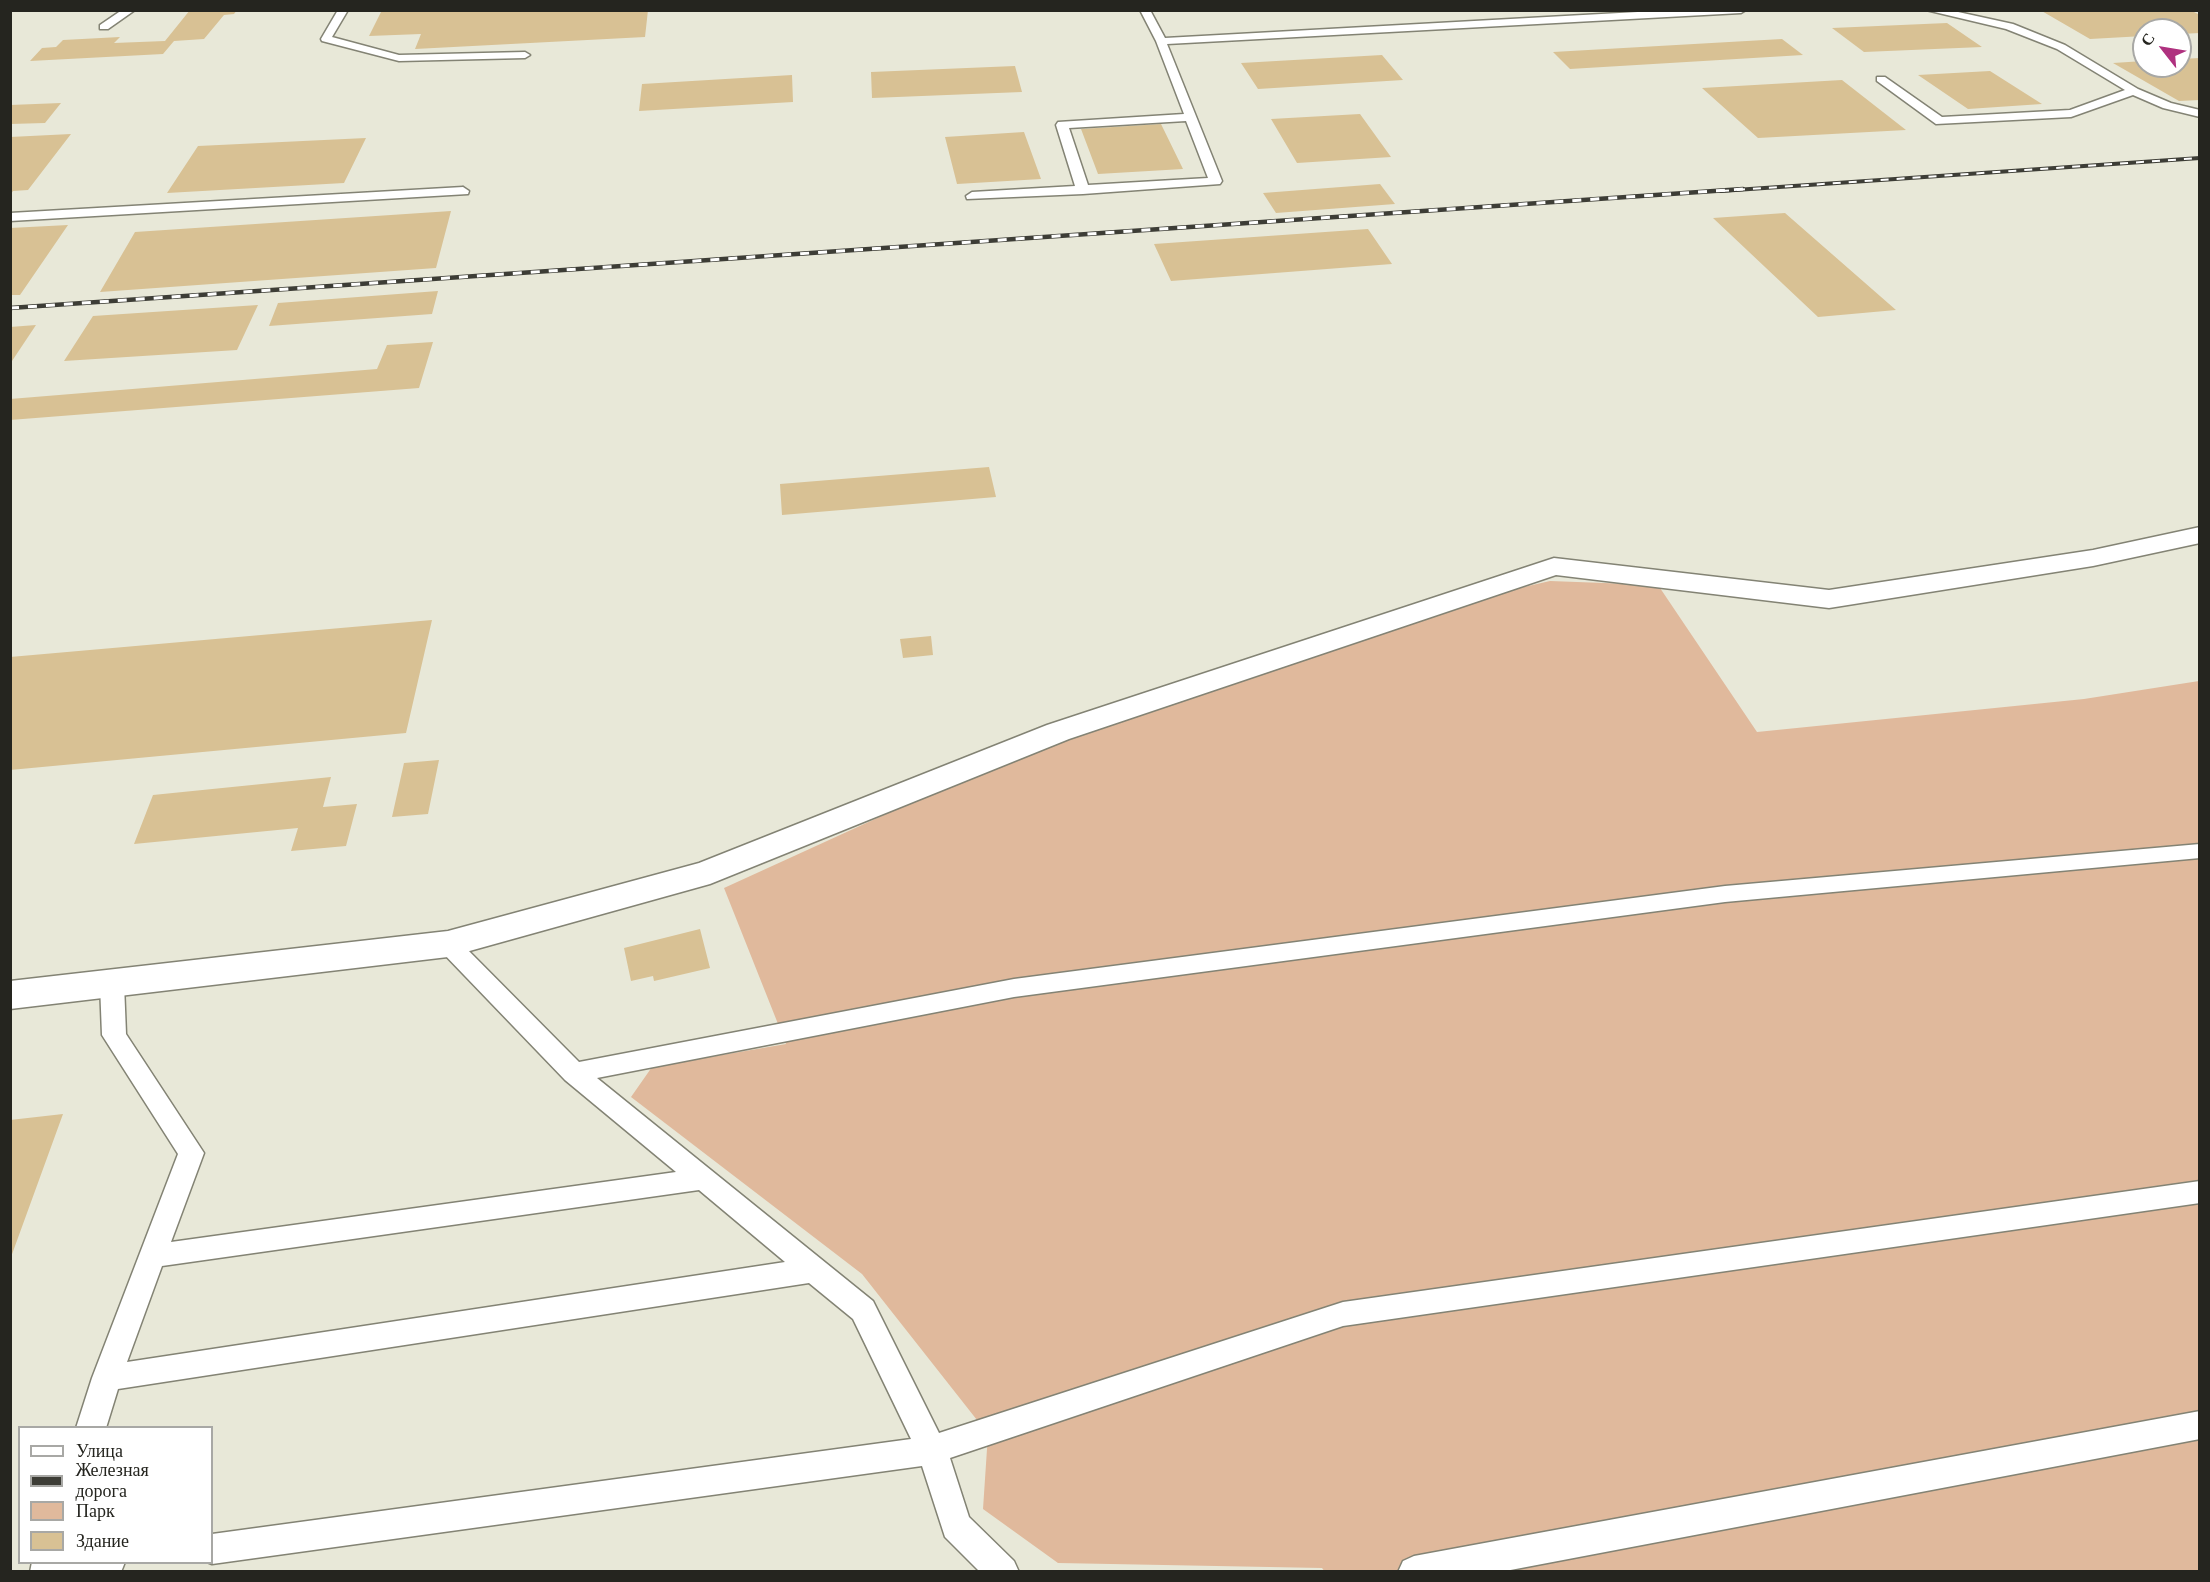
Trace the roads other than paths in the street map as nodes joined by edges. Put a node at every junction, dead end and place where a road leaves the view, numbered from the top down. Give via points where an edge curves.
1 (130, 10) edge
2 (343, 10) edge
3 (1145, 10) edge
4 (1741, 10) edge
5 (1931, 10) edge
6 (104, 27) dead end
7 (1161, 41) junction
8 (525, 55) dead end
9 (1881, 79) dead end
10 (2134, 91) junction
11 (2199, 114) edge
12 (1191, 117) junction
13 (1083, 190) junction
14 (464, 191) dead end
15 (972, 196) dead end
16 (10, 218) edge
17 (2199, 535) edge
18 (2199, 851) edge
19 (448, 944) junction
20 (112, 984) junction
21 (10, 995) edge
22 (574, 1073) junction
23 (703, 1179) junction
24 (2199, 1192) edge
25 (153, 1256) junction
26 (814, 1270) junction
27 (107, 1378) junction
28 (2199, 1425) edge
29 (92, 1426) edge
30 (932, 1450) junction
31 (213, 1549) edge
32 (48, 1564) edge
33 (101, 1564) edge
34 (1003, 1572) edge
35 (1414, 1572) edge

1 - 6 lane
2 - 8 lane via 326,39 399,58
3 - 7 lane
4 - 7 lane
5 - 10 lane via 2009,26 2061,47
7 - 12 lane
9 - 10 lane via 1940,121 2071,113
10 - 11 lane via 2167,106
12 - 13 lane via 1062,125
12 - 13 lane via 1216,181
13 - 15 lane
14 - 16 lane
17 - 19 street via 2093,558 1829,599 1554,566 1058,732 710,872
18 - 22 lane via 1725,894 1026,986
19 - 20 street
19 - 22 lane
20 - 21 street
20 - 25 lane via 114,1035 192,1153
22 - 23 lane
23 - 25 lane
23 - 26 lane
24 - 30 lane via 1343,1314
25 - 27 lane
26 - 27 lane
26 - 30 lane via 863,1310
27 - 29 lane
28 - 35 lane
30 - 31 lane
30 - 34 lane via 956,1526
32 - 33 lane via 46,1571

